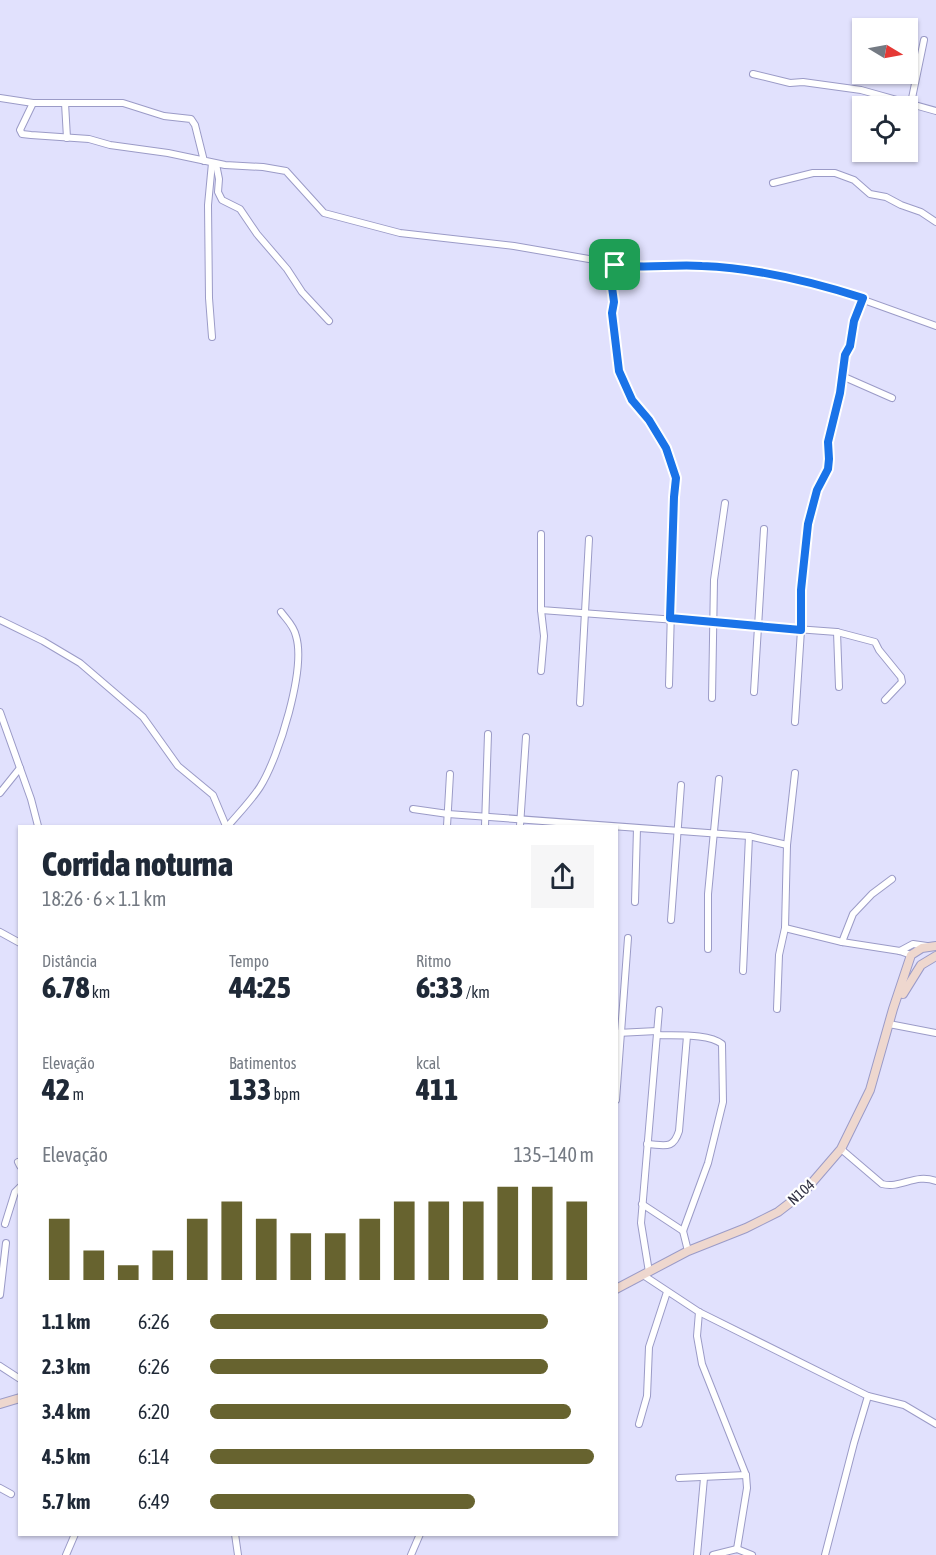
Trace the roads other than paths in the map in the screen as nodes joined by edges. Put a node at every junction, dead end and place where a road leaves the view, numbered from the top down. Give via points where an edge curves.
1 (924, 40) dead end
2 (753, 74) dead end
3 (884, 96) edge
4 (912, 96) edge
5 (0, 98) edge
6 (33, 103) junction
7 (65, 103) junction
8 (918, 105) edge
9 (936, 111) edge
10 (67, 138) junction
11 (204, 161) junction
12 (214, 163) junction
13 (772, 183) dead end
14 (936, 222) edge
15 (615, 265) junction
16 (863, 298) junction
17 (329, 321) dead end
18 (936, 326) edge
19 (212, 337) dead end
20 (842, 376) junction
21 (891, 398) dead end
22 (725, 503) dead end
23 (764, 529) dead end
24 (541, 534) dead end
25 (589, 539) dead end
26 (541, 610) junction
27 (281, 612) dead end
28 (586, 613) junction
29 (670, 618) junction
30 (0, 620) edge
31 (712, 623) junction
32 (758, 627) junction
33 (801, 630) junction
34 (837, 632) junction
35 (541, 671) dead end
36 (669, 685) dead end
37 (839, 687) dead end
38 (754, 692) dead end
39 (712, 698) dead end
40 (885, 700) dead end
41 (580, 703) dead end
42 (0, 711) edge
43 (795, 722) dead end
44 (488, 734) dead end
45 (526, 737) dead end
46 (20, 768) junction
47 (795, 773) dead end
48 (450, 774) dead end
49 (719, 779) dead end
50 (681, 785) dead end
51 (0, 793) edge
52 (413, 809) dead end
53 (448, 814) junction
54 (485, 817) junction
55 (520, 819) junction
56 (38, 825) edge
57 (227, 825) edge
58 (228, 825) edge
59 (447, 825) edge
60 (485, 825) edge
61 (520, 825) edge
62 (563, 825) edge
63 (618, 827) edge
64 (637, 828) junction
65 (678, 831) junction
66 (712, 834) junction
67 (749, 836) junction
68 (787, 845) junction
69 (892, 879) dead end
70 (635, 902) dead end
71 (671, 920) dead end
72 (785, 928) junction
73 (0, 932) edge
74 (628, 938) dead end
75 (18, 942) edge
76 (842, 942) junction
77 (933, 946) edge
78 (708, 949) dead end
79 (900, 951) junction
80 (911, 955) junction
81 (936, 957) edge
82 (743, 971) dead end
83 (777, 1009) dead end
84 (893, 1009) junction
85 (659, 1010) dead end
86 (889, 1024) junction
87 (618, 1033) edge
88 (657, 1033) junction
89 (936, 1033) edge
90 (687, 1036) junction
91 (647, 1143) junction
92 (841, 1149) junction
93 (936, 1180) edge
94 (18, 1189) edge
95 (642, 1204) junction
96 (5, 1224) dead end
97 (683, 1232) junction
98 (6, 1243) dead end
99 (688, 1251) junction
100 (646, 1273) junction
101 (618, 1288) edge
102 (667, 1292) junction
103 (0, 1295) edge
104 (699, 1312) junction
105 (0, 1366) edge
106 (18, 1378) edge
107 (868, 1396) junction
108 (18, 1399) edge
109 (0, 1404) edge
110 (639, 1424) dead end
111 (936, 1424) edge
112 (746, 1475) junction
113 (679, 1478) dead end
114 (704, 1478) junction
115 (0, 1488) edge
116 (11, 1494) dead end
117 (74, 1536) edge
118 (235, 1536) edge
119 (419, 1536) edge
120 (737, 1549) junction
121 (829, 1554) edge
122 (66, 1555) edge
123 (238, 1555) edge
124 (411, 1555) edge
125 (697, 1555) edge
126 (713, 1555) edge
127 (752, 1555) edge

1 - 4 street
2 - 3 street
5 - 6 street
6 - 7 street
6 - 10 street via 21,132
7 - 10 street
7 - 11 street via 123,103 164,116 191,119
8 - 9 street
10 - 11 street
11 - 12 street
12 - 15 street via 286,171 316,206 334,217 400,233 514,246
12 - 17 street via 222,200 240,209
12 - 19 street via 208,205
13 - 14 street via 813,173 835,173 854,180 870,194 886,196
15 - 16 street via 745,269
15 - 29 street via 611,280 612,313 619,371 632,400 661,440 676,478
16 - 18 street
16 - 20 street
20 - 21 street
20 - 33 street via 828,442 828,469 817,490 808,524
22 - 31 street
23 - 32 street
24 - 26 street
25 - 28 street
26 - 28 street
26 - 35 street
27 - 58 street via 297,636 298,655 276,758 260,788
28 - 29 street
28 - 41 street
29 - 31 street
29 - 36 street
30 - 57 street via 80,663 143,717 178,766 213,795
31 - 32 street
31 - 39 street
32 - 33 street
32 - 38 street
33 - 34 street
33 - 43 street
34 - 37 street
34 - 40 street via 875,642 901,677 902,682
42 - 46 street
44 - 54 street
45 - 55 street
46 - 51 street
46 - 56 street
47 - 68 street
48 - 53 street
49 - 66 street
50 - 65 street
52 - 53 street
53 - 54 street
53 - 59 street
54 - 55 street
54 - 60 street
55 - 61 street
55 - 62 street
63 - 64 street
64 - 65 street
64 - 70 street
65 - 66 street
65 - 71 street
66 - 67 street
66 - 78 street
67 - 68 street
67 - 82 street
68 - 72 street
69 - 76 street via 853,914
72 - 76 street
72 - 83 street via 779,955
73 - 75 street
74 - 87 street
76 - 79 street
77 - 79 street via 913,944
77 - 80 street
79 - 80 street
80 - 84 street, N104
81 - 84 street, N104 via 918,969
84 - 86 street, N104 / N104
85 - 88 street
86 - 89 street
86 - 92 street, N104 / N104 via 870,1090
87 - 88 street
88 - 90 street
88 - 91 street
90 - 91 street via 676,1141 664,1145
90 - 97 street via 722,1044 723,1102 708,1162
91 - 95 street
92 - 93 street via 882,1184 890,1186 920,1178
92 - 99 street, N104 / N104 via 804,1192 778,1212
94 - 96 street
95 - 97 street
95 - 100 street
97 - 99 street
98 - 103 street
99 - 100 street, N104 / N104
100 - 101 street, N104 / N104
100 - 102 street
102 - 104 street
102 - 110 street via 649,1347 647,1396
104 - 107 street
104 - 112 street via 697,1336 702,1364
105 - 106 street
107 - 111 street via 904,1405
107 - 121 street
108 - 109 street
112 - 114 street
112 - 120 street
113 - 114 street
114 - 125 street
115 - 116 street
117 - 122 street
118 - 123 street
119 - 124 street
120 - 126 street
120 - 127 street

